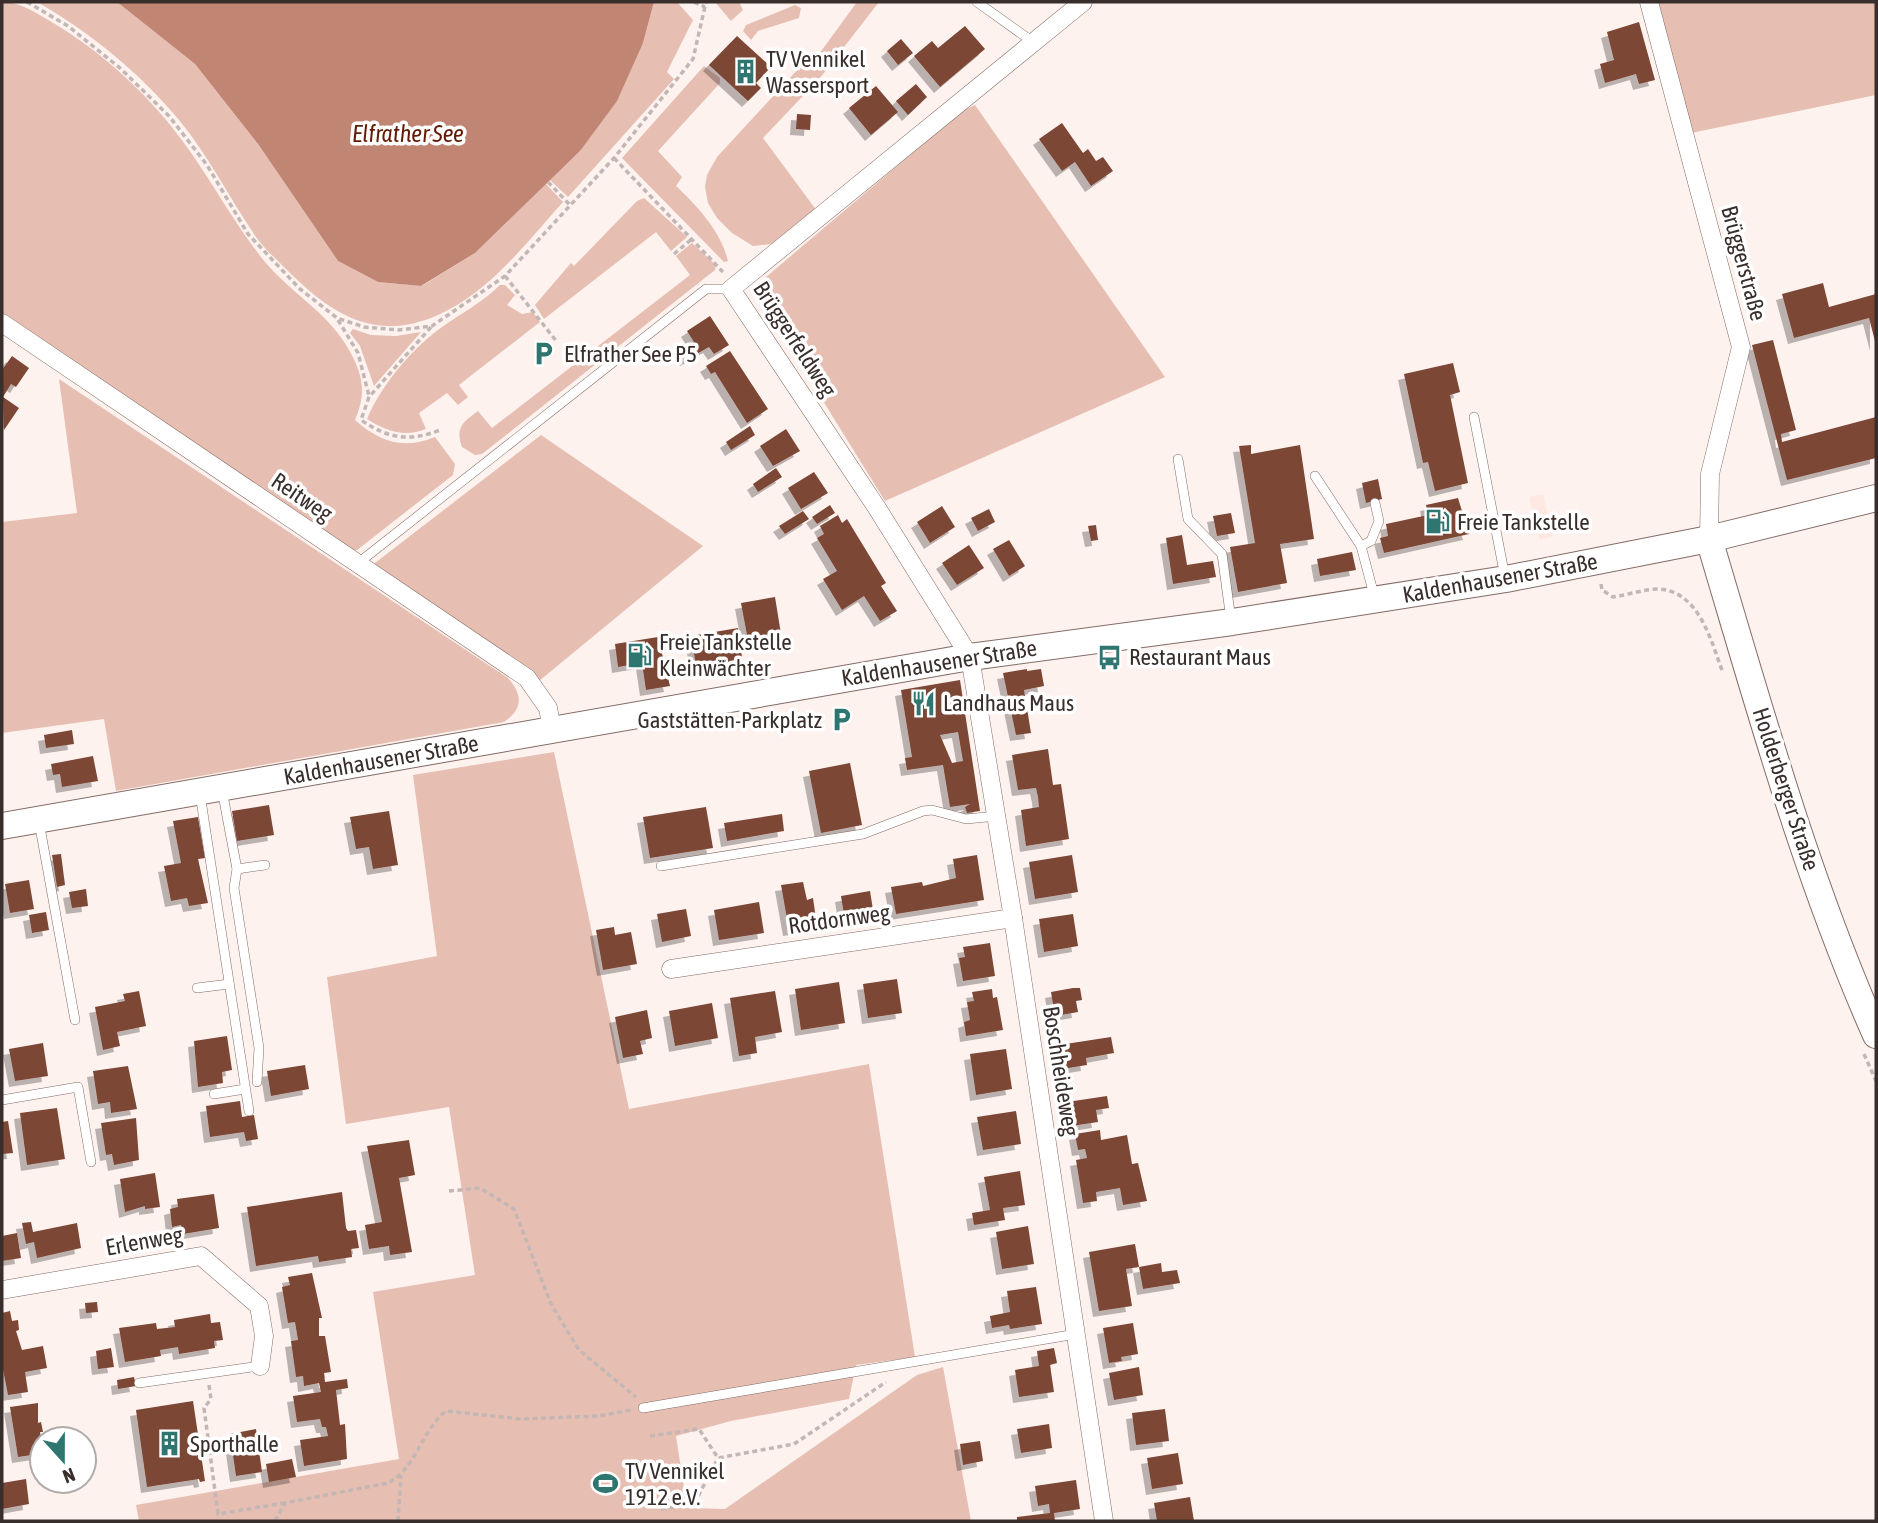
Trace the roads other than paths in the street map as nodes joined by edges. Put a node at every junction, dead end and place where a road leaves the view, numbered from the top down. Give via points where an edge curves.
1 (977, 2) edge
2 (1083, 2) edge
3 (1649, 2) edge
4 (1033, 42) junction
5 (731, 289) junction
6 (2, 323) edge
7 (1475, 417) dead end
8 (1178, 459) dead end
9 (1315, 477) dead end
10 (1876, 498) edge
11 (1375, 503) dead end
12 (1709, 539) junction
13 (1361, 546) junction
14 (357, 564) junction
15 (1506, 579) junction
16 (1375, 600) junction
17 (1231, 622) junction
18 (970, 657) junction
19 (552, 729) junction
20 (210, 790) junction
21 (997, 816) junction
22 (38, 820) junction
23 (2, 827) edge
24 (265, 865) dead end
25 (661, 866) dead end
26 (237, 869) junction
27 (1013, 918) junction
28 (671, 969) dead end
29 (229, 984) junction
30 (197, 988) dead end
31 (75, 1020) dead end
32 (1868, 1040) edge
33 (257, 1082) dead end
34 (245, 1089) junction
35 (214, 1094) dead end
36 (2, 1100) edge
37 (249, 1111) dead end
38 (91, 1162) dead end
39 (2, 1290) edge
40 (1076, 1334) junction
41 (260, 1366) joint
42 (139, 1383) dead end
43 (643, 1408) road end
44 (1104, 1521) edge

1 - 4 lane
2 - 4 street, Brüggerfeldweg
3 - 12 street, Brüggerstraße via 1741,347 1710,474
4 - 5 street, Brüggerfeldweg
5 - 14 lane via 706,289
5 - 18 street, Brüggerfeldweg
6 - 14 street, Reitweg
7 - 15 lane
8 - 17 lane via 1188,519 1222,554
9 - 13 lane
10 - 12 main road, Kaldenhausener Straße
11 - 13 lane via 1380,521 1371,541
12 - 15 main road, Kaldenhausener Straße
12 - 32 main road, Holderberger Straße
13 - 16 lane
14 - 19 street, Reitweg via 527,678 548,708
15 - 16 main road, Kaldenhausener Straße
16 - 17 main road, Kaldenhausener Straße
17 - 18 main road, Kaldenhausener Straße
18 - 19 main road, Kaldenhausener Straße
18 - 21 street, Boschheideweg
19 - 20 main road, Kaldenhausener Straße
20 - 22 main road, Kaldenhausener Straße
20 - 26 lane
20 - 29 lane
21 - 25 lane via 966,819 923,811 863,834
21 - 27 street, Boschheideweg
22 - 23 main road, Kaldenhausener Straße
22 - 31 lane
24 - 26 lane
26 - 33 lane via 234,888 259,1048
27 - 28 street, Rotdornweg
27 - 40 street, Boschheideweg
29 - 30 lane
29 - 34 lane
34 - 35 lane
34 - 37 lane
36 - 38 lane via 78,1087
39 - 41 street, Erlenweg via 201,1256 259,1306 264,1336
40 - 43 lane
40 - 44 street, Boschheideweg
41 - 42 lane

